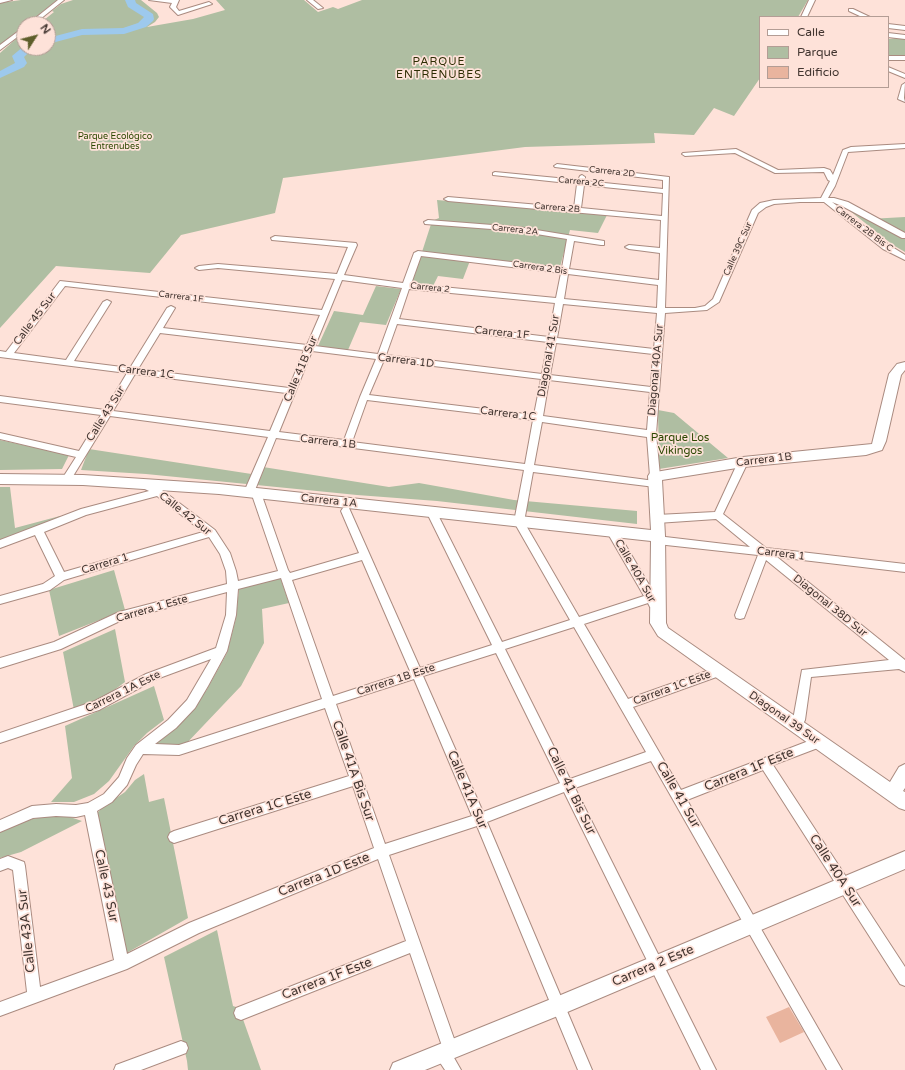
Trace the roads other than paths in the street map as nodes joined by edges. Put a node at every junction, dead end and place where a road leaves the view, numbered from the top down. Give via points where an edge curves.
1 (9, 0) edge
2 (61, 0) edge
3 (152, 0) edge
4 (310, 0) edge
5 (812, 0) edge
6 (0, 1) edge
7 (175, 1) edge
8 (210, 4) dead end
9 (320, 8) dead end
10 (851, 10) dead end
11 (41, 16) edge
12 (804, 16) edge
13 (865, 16) edge
14 (889, 28) edge
15 (905, 28) edge
16 (16, 36) edge
17 (889, 36) edge
18 (905, 37) edge
19 (0, 48) edge
20 (889, 58) edge
21 (905, 58) edge
22 (889, 69) edge
23 (905, 76) edge
24 (905, 85) edge
25 (903, 100) edge
26 (905, 146) edge
27 (685, 154) dead end
28 (557, 166) dead end
29 (583, 169) junction
30 (495, 174) dead end
31 (667, 178) joint
32 (834, 180) junction
33 (582, 182) junction
34 (666, 190) junction
35 (448, 199) dead end
36 (824, 199) junction
37 (577, 209) junction
38 (665, 218) junction
39 (428, 222) dead end
40 (905, 236) edge
41 (275, 238) dead end
42 (571, 238) junction
43 (601, 243) dead end
44 (629, 247) dead end
45 (664, 251) junction
46 (905, 258) edge
47 (199, 268) dead end
48 (565, 271) junction
49 (340, 277) junction
50 (63, 283) joint
51 (662, 283) junction
52 (406, 286) junction
53 (107, 302) dead end
54 (559, 302) junction
55 (171, 308) dead end
56 (661, 311) junction
57 (324, 313) junction
58 (393, 321) junction
59 (158, 330) junction
60 (552, 339) junction
61 (309, 349) junction
62 (658, 352) junction
63 (4, 354) edge
64 (381, 358) junction
65 (68, 362) junction
66 (903, 366) edge
67 (133, 371) junction
68 (545, 377) junction
69 (655, 390) junction
70 (292, 391) junction
71 (364, 397) junction
72 (0, 399) edge
73 (107, 413) junction
74 (538, 418) junction
75 (273, 434) junction
76 (651, 434) junction
77 (0, 436) edge
78 (347, 444) junction
79 (81, 455) junction
80 (743, 462) junction
81 (529, 467) junction
82 (0, 479) edge
83 (67, 479) junction
84 (655, 480) junction
85 (140, 484) junction
86 (159, 492) junction
87 (252, 493) junction
88 (346, 512) dead end
89 (432, 513) junction
90 (718, 514) junction
91 (657, 519) junction
92 (519, 522) junction
93 (38, 530) junction
94 (612, 532) junction
95 (211, 533) junction
96 (658, 538) junction
97 (0, 544) edge
98 (764, 552) junction
99 (366, 555) junction
100 (905, 568) edge
101 (286, 575) junction
102 (61, 577) junction
103 (233, 586) junction
104 (0, 600) edge
105 (654, 604) junction
106 (740, 615) dead end
107 (577, 622) junction
108 (664, 632) joint
109 (499, 647) junction
110 (221, 651) junction
111 (0, 663) edge
112 (903, 666) edge
113 (718, 672) junction
114 (417, 673) junction
115 (329, 701) junction
116 (626, 705) junction
117 (796, 726) junction
118 (0, 738) edge
119 (819, 742) junction
120 (140, 749) junction
121 (654, 754) junction
122 (765, 763) junction
123 (905, 772) edge
124 (355, 780) junction
125 (568, 785) junction
126 (679, 797) junction
127 (899, 798) edge
128 (90, 808) junction
129 (905, 812) edge
130 (480, 819) junction
131 (0, 826) edge
132 (174, 837) dead end
133 (382, 851) junction
134 (905, 860) edge
135 (0, 865) edge
136 (844, 885) junction
137 (752, 924) junction
138 (414, 945) junction
139 (122, 964) junction
140 (657, 964) junction
141 (905, 978) edge
142 (34, 996) junction
143 (558, 1006) junction
144 (0, 1009) edge
145 (241, 1013) dead end
146 (181, 1048) dead end
147 (446, 1052) junction
148 (121, 1070) edge
149 (400, 1070) edge
150 (454, 1070) edge
151 (585, 1070) edge
152 (709, 1070) edge
153 (835, 1070) edge

1 - 6 street
2 - 11 street
3 - 7 street
4 - 9 street
5 - 12 street
7 - 8 street via 173,7 176,12 181,13
10 - 13 street
14 - 15 street
16 - 19 street
17 - 18 street
20 - 21 street
22 - 23 street
24 - 25 street
26 - 32 street via 846,150 843,152
27 - 32 street via 736,151 777,172 824,170 828,171 830,178
28 - 29 street, Carrera 2D
29 - 31 street, Carrera 2D
29 - 33 street
30 - 33 street, Carrera 2C
31 - 34 street, Diagonal 40A Sur
32 - 36 street
33 - 34 street, Carrera 2C
33 - 37 street
34 - 38 street, Diagonal 40A Sur
35 - 37 street, Carrera 2B
36 - 40 street via 845,204
36 - 46 street, Carrera 2B Bis C via 886,247
36 - 56 street, Calle 39C Sur via 774,202 759,207 714,303 700,310
37 - 38 street, Carrera 2B
38 - 45 street, Diagonal 40A Sur
39 - 42 street, Carrera 2A via 518,230
41 - 49 street, Calle 41B Sur via 353,245
42 - 43 street, Carrera 2A
42 - 48 street, Diagonal 41 Sur
44 - 45 street
45 - 51 street, Diagonal 40A Sur
47 - 49 street, Carrera 2 via 218,266
48 - 51 street, Carrera 2 Bis
48 - 52 street, Carrera 2 Bis via 418,253
48 - 54 street, Diagonal 41 Sur
49 - 52 street, Carrera 2
49 - 57 street, Calle 41B Sur
50 - 57 street, Carrera 1F
50 - 63 street, Calle 45 Sur
51 - 56 street, Diagonal 40A Sur
52 - 54 street, Carrera 2
52 - 58 street
53 - 65 street
54 - 56 street, Carrera 2
54 - 60 street, Diagonal 41 Sur
55 - 59 street, Calle 43 Sur
56 - 62 street, Diagonal 40A Sur
57 - 61 street, Calle 41B Sur
58 - 60 street, Carrera 1F
58 - 64 street
59 - 61 street, Carrera 1D
59 - 67 street, Calle 43 Sur
60 - 62 street, Carrera 1F
60 - 68 street, Diagonal 41 Sur
61 - 64 street, Carrera 1D
61 - 70 street, Calle 41B Sur
62 - 69 street, Diagonal 40A Sur
63 - 65 street, Carrera 1C
64 - 68 street, Carrera 1D
64 - 71 street
65 - 67 street, Carrera 1C
66 - 80 main road, Carrera 1B via 895,374 877,447
67 - 70 street, Carrera 1C
67 - 73 street, Calle 43 Sur
68 - 69 street, Carrera 1D
68 - 74 street, Diagonal 41 Sur
69 - 76 street, Diagonal 40A Sur
70 - 75 street, Calle 41B Sur
71 - 74 street, Carrera 1C
71 - 78 street
72 - 73 street, Carrera 1B
73 - 75 street, Carrera 1B
73 - 79 street, Calle 43 Sur
74 - 76 street, Carrera 1C
74 - 81 street, Diagonal 41 Sur
75 - 78 street, Carrera 1B
75 - 87 street, Calle 41B Sur
76 - 84 street, Diagonal 40A Sur
77 - 79 street
78 - 81 street, Carrera 1B
79 - 83 street, Calle 43 Sur
80 - 84 main road, Carrera 1B
80 - 90 street
81 - 84 street, Carrera 1B
81 - 92 street, Diagonal 41 Sur
82 - 83 main road, Carrera 1A
83 - 85 main road, Carrera 1A
84 - 91 main road, Diagonal 40A Sur
85 - 86 street, Calle 42 Sur
85 - 87 main road, Carrera 1A
86 - 93 street via 84,512
86 - 95 street, Calle 42 Sur
87 - 89 main road, Carrera 1A
87 - 101 street, Calle 41A Bis Sur
88 - 99 street, Calle 41A Sur
89 - 92 main road, Carrera 1A
89 - 109 street, Calle 41 Bis Sur
90 - 91 street
90 - 98 street, Diagonal 38D Sur
91 - 96 main road, Diagonal 40A Sur
92 - 94 main road, Carrera 1A
92 - 107 street, Calle 41 Sur
93 - 97 street
93 - 102 street
94 - 96 main road, Carrera 1A
94 - 105 street, Calle 40A Sur
95 - 102 street, Carrera 1
95 - 103 street, Calle 42 Sur via 225,554
96 - 98 street, Carrera 1
96 - 105 main road, Diagonal 40A Sur
98 - 100 street, Carrera 1
98 - 106 street
98 - 112 street, Diagonal 38D Sur
99 - 101 street, Carrera 1 Este
99 - 114 street, Calle 41A Sur
101 - 103 street, Carrera 1 Este
101 - 115 street, Calle 41A Bis Sur
102 - 104 street, Carrera 1 via 46,587
103 - 110 street, Calle 42 Sur via 231,615
103 - 111 street, Carrera 1 Este via 119,616 57,646
105 - 107 street, Carrera 1B Este
105 - 108 main road, Diagonal 40A Sur via 658,623
107 - 109 street, Carrera 1B Este
107 - 116 street, Calle 41 Sur
108 - 113 main road, Diagonal 39 Sur
109 - 114 street, Carrera 1B Este
109 - 125 street, Calle 41 Bis Sur
110 - 118 street, Carrera 1A Este via 140,682 87,710
110 - 120 street, Calle 42 Sur via 191,704 172,724
112 - 117 street via 806,673
113 - 116 street, Carrera 1C Este
113 - 117 main road, Diagonal 39 Sur
114 - 115 street, Carrera 1B Este
114 - 130 street, Calle 41A Sur
115 - 120 street, Carrera 1B Este via 179,750
115 - 124 street, Calle 41A Bis Sur
116 - 121 street, Calle 41 Sur
117 - 119 main road, Diagonal 39 Sur
119 - 122 street, Carrera 1F Este
119 - 127 main road, Diagonal 39 Sur
120 - 128 street, Calle 42 Sur via 118,788 108,798
121 - 125 street, Carrera 1D Este
121 - 126 street, Calle 41 Sur
122 - 126 street, Carrera 1F Este
122 - 136 street, Calle 40A Sur
123 - 127 main road
124 - 132 street, Carrera 1C Este
124 - 133 street, Calle 41A Bis Sur
125 - 130 street, Carrera 1D Este
125 - 140 street, Calle 41 Bis Sur
126 - 137 street, Calle 41 Sur
127 - 129 main road
128 - 131 street via 76,811 32,812
128 - 139 street, Calle 43 Sur
130 - 133 street, Carrera 1D Este
130 - 143 street, Calle 41A Sur
133 - 138 street, Calle 41A Bis Sur
133 - 139 street, Carrera 1D Este via 194,928
134 - 136 main road, Carrera 2 Este
135 - 142 street, Calle 43A Sur via 8,862 20,866
136 - 137 main road, Carrera 2 Este
136 - 141 street, Calle 40A Sur
137 - 140 main road, Carrera 2 Este
137 - 153 street, Calle 41 Sur
138 - 145 street, Carrera 1F Este
138 - 147 street, Calle 41A Bis Sur
139 - 142 street, Carrera 1D Este
140 - 143 main road, Carrera 2 Este
140 - 152 street, Calle 41 Bis Sur
142 - 144 street, Carrera 1D Este
143 - 147 main road, Carrera 2 Este
143 - 151 street, Calle 41A Sur
146 - 148 street
147 - 149 main road, Carrera 2 Este
147 - 150 street, Calle 41A Bis Sur

